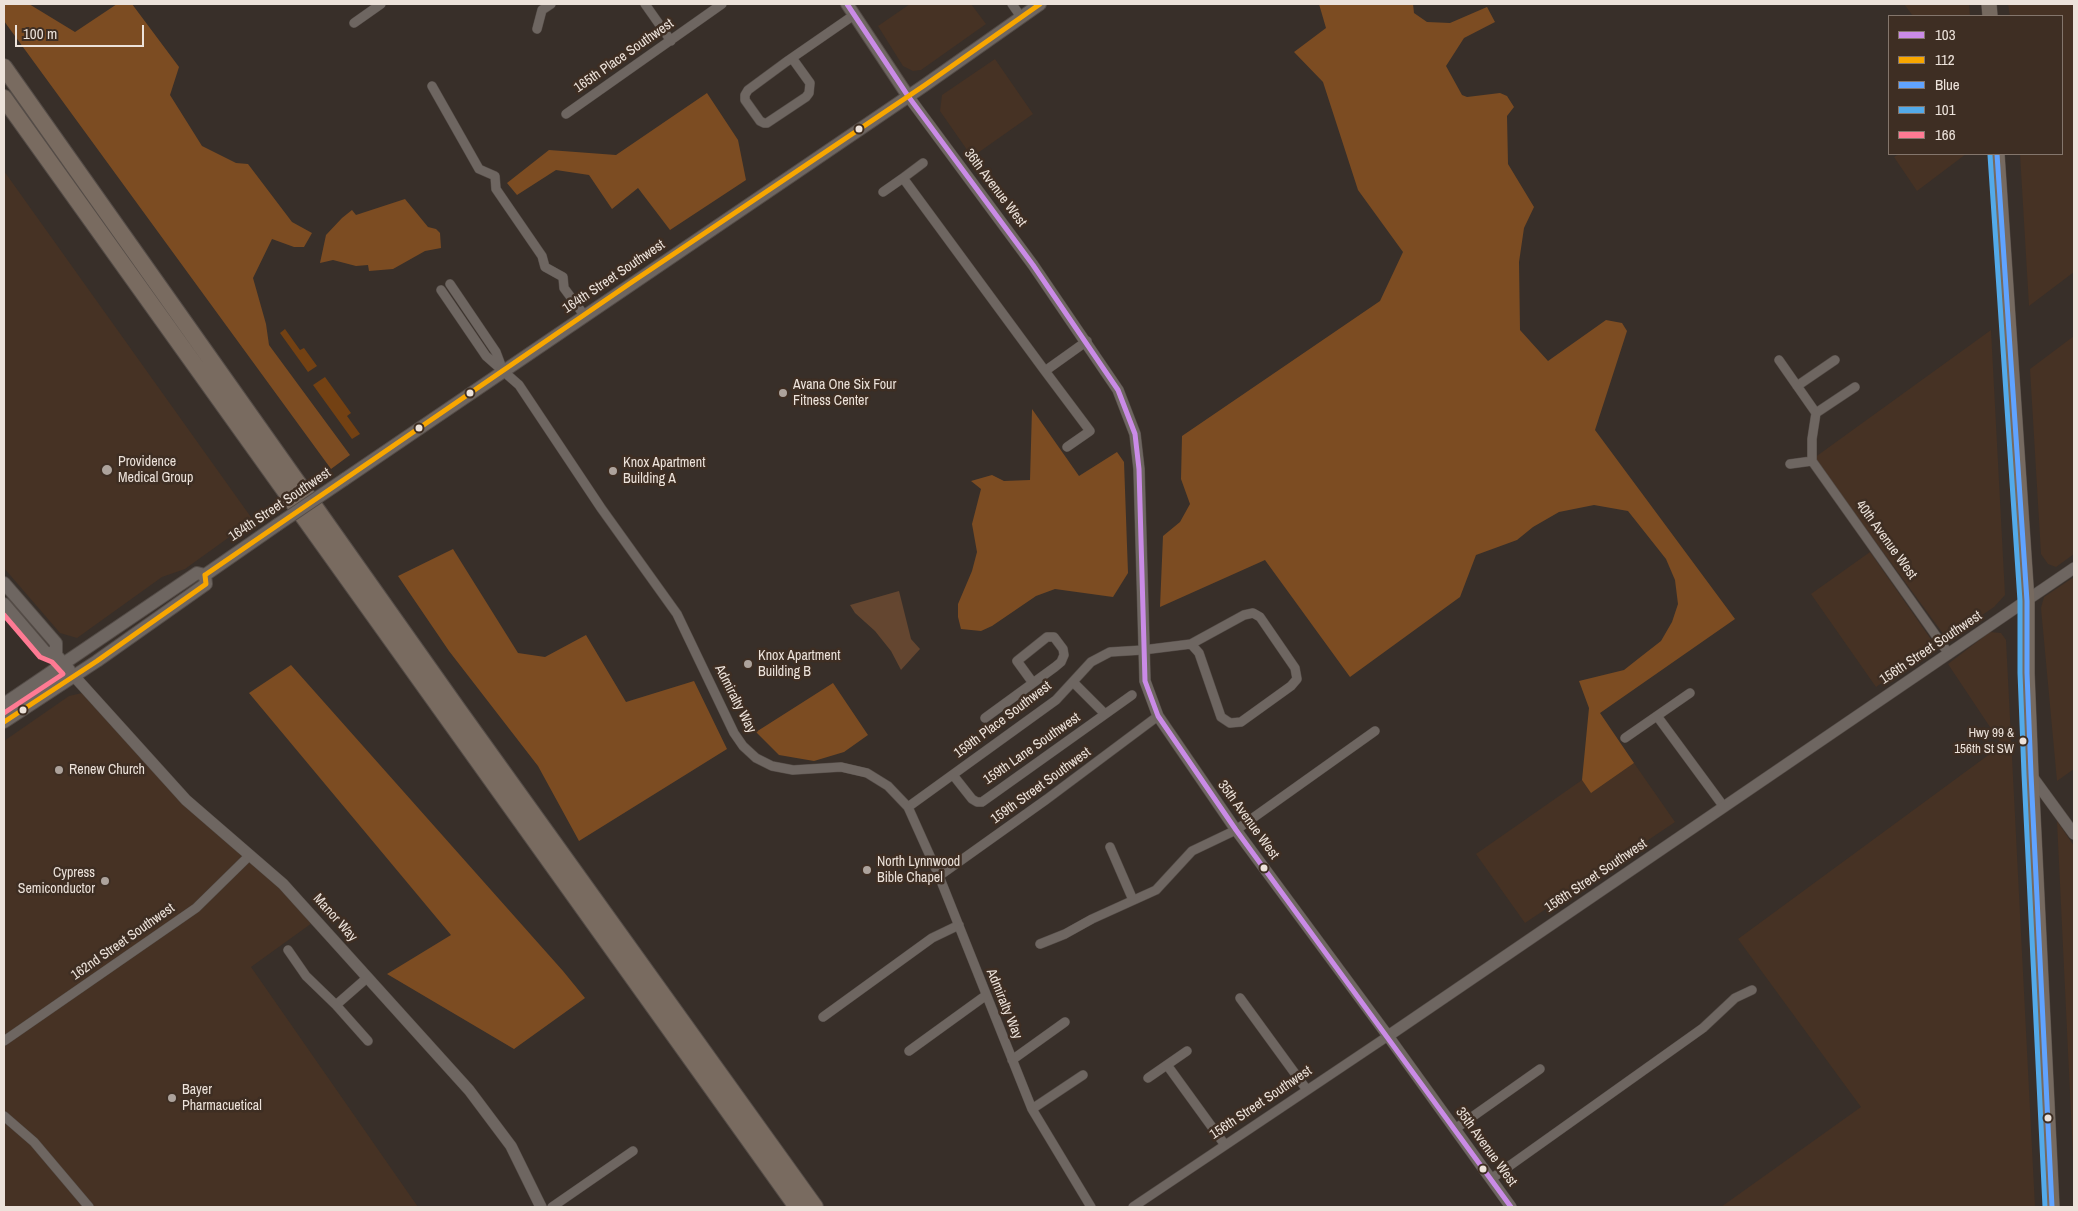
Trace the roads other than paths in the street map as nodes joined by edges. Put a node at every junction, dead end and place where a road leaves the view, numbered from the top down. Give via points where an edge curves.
1 (380, 4) edge
2 (551, 4) edge
3 (645, 4) edge
4 (722, 4) edge
5 (1012, 4) edge
6 (1040, 4) edge
7 (851, 9) edge
8 (1021, 17) junction
9 (354, 23) dead end
10 (537, 29) dead end
11 (671, 41) junction
12 (792, 58) junction
13 (4, 68) edge
14 (432, 86) dead end
15 (908, 96) junction
16 (4, 98) edge
17 (566, 114) dead end
18 (1997, 155) edge
19 (923, 163) dead end
20 (903, 178) junction
21 (883, 192) dead end
22 (450, 284) dead end
23 (441, 290) dead end
24 (584, 315) junction
25 (1087, 341) junction
26 (1779, 360) dead end
27 (1835, 360) dead end
28 (503, 371) junction
29 (1045, 371) junction
30 (1798, 386) junction
31 (1855, 386) dead end
32 (1118, 390) joint
33 (1816, 413) junction
34 (1067, 447) dead end
35 (1812, 461) junction
36 (1790, 464) dead end
37 (2074, 568) edge
38 (205, 575) junction
39 (4, 584) edge
40 (2027, 601) junction
41 (4, 604) edge
42 (1191, 644) junction
43 (1144, 650) junction
44 (1949, 654) junction
45 (60, 659) junction
46 (74, 676) junction
47 (1073, 682) junction
48 (1033, 683) junction
49 (1690, 693) dead end
50 (1132, 696) dead end
51 (4, 704) edge
52 (1105, 714) junction
53 (1158, 716) junction
54 (1657, 716) junction
55 (985, 718) dead end
56 (4, 722) edge
57 (1374, 731) dead end
58 (1625, 738) dead end
59 (2030, 774) junction
60 (953, 775) junction
61 (908, 807) junction
62 (1724, 807) junction
63 (1236, 830) junction
64 (2074, 834) edge
65 (1110, 847) dead end
66 (249, 856) junction
67 (939, 876) junction
68 (1133, 900) junction
69 (959, 925) junction
70 (1040, 944) dead end
71 (288, 950) dead end
72 (368, 977) junction
73 (1752, 990) dead end
74 (985, 996) junction
75 (1240, 998) dead end
76 (336, 1005) junction
77 (823, 1017) dead end
78 (1065, 1022) dead end
79 (1388, 1036) junction
80 (4, 1041) edge
81 (368, 1041) dead end
82 (909, 1051) dead end
83 (1187, 1051) dead end
84 (1012, 1060) junction
85 (1167, 1065) junction
86 (1540, 1069) dead end
87 (1083, 1075) dead end
88 (1148, 1078) dead end
89 (1307, 1090) junction
90 (1032, 1109) junction
91 (4, 1116) edge
92 (1455, 1129) junction
93 (1225, 1145) junction
94 (633, 1151) dead end
95 (1491, 1179) junction
96 (89, 1207) edge
97 (541, 1207) edge
98 (552, 1207) edge
99 (797, 1207) edge
100 (815, 1207) edge
101 (1092, 1207) edge
102 (1133, 1207) edge
103 (1511, 1207) edge
104 (2052, 1207) edge

1 - 9 street
2 - 10 street via 542,10
3 - 11 street
4 - 11 street, 165th Place Southwest
5 - 8 street
6 - 8 main road, 164th Street Southwest
7 - 12 street
7 - 15 main road, 36th Avenue West
8 - 15 main road, 164th Street Southwest
11 - 17 street, 165th Place Southwest
12 - 12 street via 745,95 745,100 764,123 809,93 810,83
13 - 100 highway
14 - 24 street via 479,169 494,176 496,189 542,256 545,267 563,278 564,288
15 - 24 main road, 164th Street Southwest
15 - 25 street, 36th Avenue West
16 - 99 highway
18 - 40 highway
19 - 20 street
20 - 21 street
20 - 29 street
22 - 28 street via 496,352
23 - 28 street, Admiralty Way via 486,356
24 - 28 main road, 164th Street Southwest
25 - 29 street
25 - 32 street, 36th Avenue West
26 - 30 street
27 - 30 street
28 - 38 main road, 164th Street Southwest, bridge
28 - 61 street, Admiralty Way via 519,385 677,614 743,746 772,766 793,770 841,767 867,773 888,786
29 - 34 street via 1090,431
30 - 33 street
31 - 33 street
32 - 43 street, 35th Avenue West via 1135,434 1139,469
33 - 35 street
35 - 36 street
35 - 44 street, 40th Avenue West
37 - 40 street, 156th Street Southwest
38 - 45 main road, 164th Street Southwest via 197,573
38 - 46 main road, 164th Street Southwest via 206,584
39 - 45 main road via 56,643
40 - 44 street, 156th Street Southwest
40 - 59 highway
41 - 45 main road via 44,652
42 - 42 street, 159th Place Southwest via 1199,653 1221,717 1230,723 1241,722 1296,679 1295,668 1260,617 1253,613
42 - 43 street, 159th Place Southwest
43 - 47 street, 159th Place Southwest via 1110,652 1091,662
43 - 53 street, 35th Avenue West via 1145,681
44 - 62 street, 156th Street Southwest
45 - 46 main road
45 - 51 main road, 164th Street Southwest
46 - 56 main road, 164th Street Southwest
46 - 66 street, Manor Way via 176,790
47 - 52 street
47 - 60 street, 159th Place Southwest via 1056,700
48 - 48 street via 1017,661 1047,638 1054,637 1063,649 1062,662
48 - 55 street
49 - 54 street
50 - 52 street, 159th Lane Southwest
52 - 60 street, 159th Lane Southwest via 982,802 972,799
53 - 63 street, 35th Avenue West
53 - 67 street, 159th Street Southwest
54 - 58 street
54 - 62 street
57 - 63 street
59 - 64 street
59 - 104 highway
60 - 61 street, 159th Place Southwest
61 - 67 street, Admiralty Way
62 - 79 street, 156th Street Southwest
63 - 68 street via 1192,851 1156,890
63 - 79 street, 35th Avenue West
65 - 68 street
66 - 72 street, Manor Way via 283,884
66 - 80 street, 162nd Street Southwest via 196,908
67 - 69 street, Admiralty Way
68 - 70 street
69 - 74 street, Admiralty Way
69 - 77 street via 932,938
71 - 76 street via 306,976
72 - 76 street
72 - 97 street, Manor Way via 492,1118 511,1146
73 - 95 street via 1735,998 1702,1028
74 - 82 street
74 - 84 street, Admiralty Way
75 - 89 street
76 - 81 street
78 - 84 street
79 - 89 street, 156th Street Southwest
79 - 92 street, 35th Avenue West
83 - 85 street
84 - 90 street, Admiralty Way
85 - 88 street
85 - 93 street
86 - 92 street
87 - 90 street
89 - 93 street, 156th Street Southwest
90 - 101 street, Admiralty Way
91 - 96 street via 34,1142
92 - 95 street, 35th Avenue West
93 - 102 street, 156th Street Southwest
94 - 98 street
95 - 103 street, 35th Avenue West

